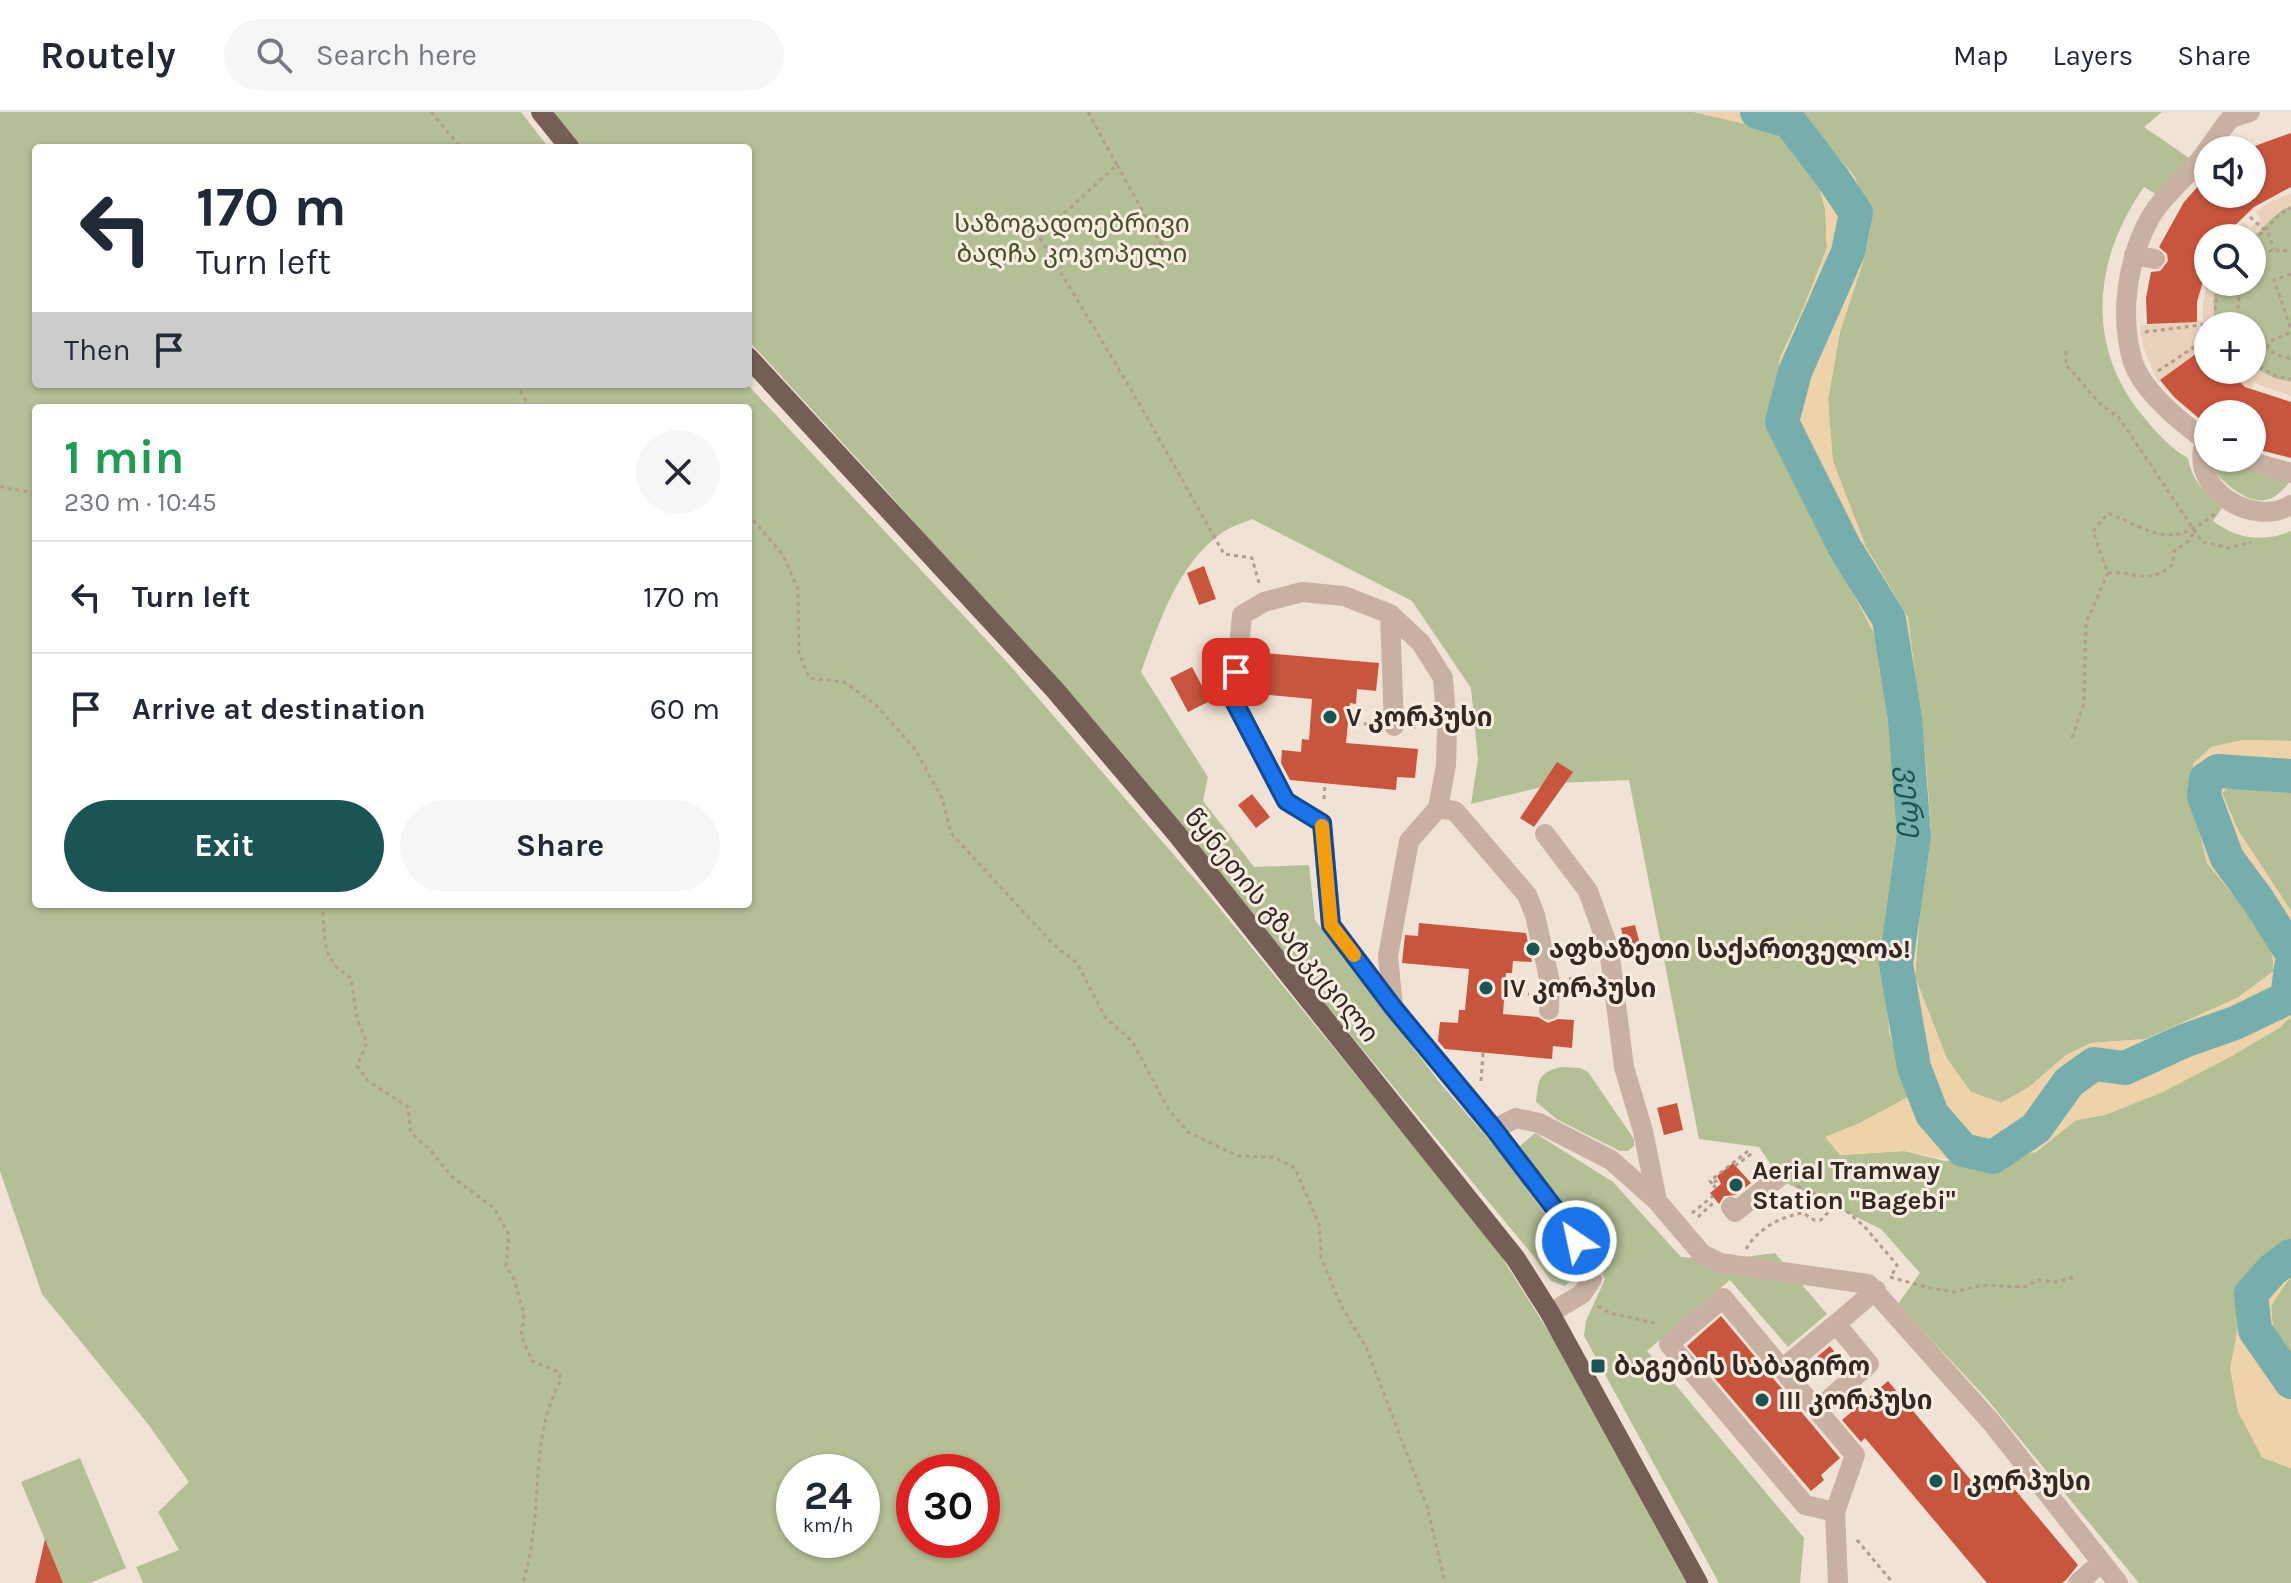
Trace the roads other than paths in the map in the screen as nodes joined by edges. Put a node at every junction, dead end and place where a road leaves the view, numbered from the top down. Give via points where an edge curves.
1 (541, 112) edge
2 (2250, 112) edge
3 (567, 144) edge
4 (2134, 255) junction
5 (2155, 259) dead end
6 (752, 361) edge
7 (2194, 434) edge
8 (2266, 466) edge
9 (2204, 472) edge
10 (2291, 473) edge
11 (2291, 505) edge
12 (1390, 614) junction
13 (1385, 725) road end
14 (1438, 808) junction
15 (1545, 834) dead end
16 (1393, 1007) junction
17 (1549, 1010) dead end
18 (1494, 1129) junction
19 (1784, 1175) road end
20 (1657, 1201) junction
21 (1722, 1202) road end
22 (1883, 1284) junction
23 (1550, 1313) junction
24 (1836, 1324) junction
25 (1782, 1369) junction
26 (1817, 1410) junction
27 (1835, 1512) junction
28 (2102, 1562) junction
29 (1698, 1583) edge
30 (1838, 1583) edge
31 (2078, 1583) edge
32 (2118, 1583) edge

1 - 3 main road
2 - 4 street via 2231,118 2175,185 2151,216
4 - 5 street
4 - 7 street via 2126,296 2134,363
6 - 23 main road, წყნეთის გზატკეცილი via 1055,690 1176,833 1495,1232
8 - 10 street
9 - 11 street via 2241,508 2264,514
12 - 13 street
12 - 14 street via 1421,643 1443,678 1446,765
12 - 16 street via 1344,596 1302,592 1264,602 1242,615 1234,701 1286,801 1322,823 1331,925
14 - 16 street via 1409,841 1388,956
14 - 17 street via 1455,811 1527,895 1550,982
15 - 20 street via 1588,891 1609,949 1624,1067
16 - 18 street
18 - 20 street via 1516,1118 1539,1123 1611,1160
18 - 23 street via 1565,1222 1587,1260 1592,1279 1582,1294
19 - 21 street via 1735,1212
20 - 22 street via 1702,1254 1720,1263
22 - 24 street
22 - 28 street
23 - 29 main road, წყნეთის გზატკეცილი
24 - 25 street
24 - 26 street via 1869,1364
25 - 26 street
25 - 27 street via 1723,1298 1669,1344 1805,1505
26 - 27 street via 1855,1455
27 - 30 street
28 - 31 street
28 - 32 street

